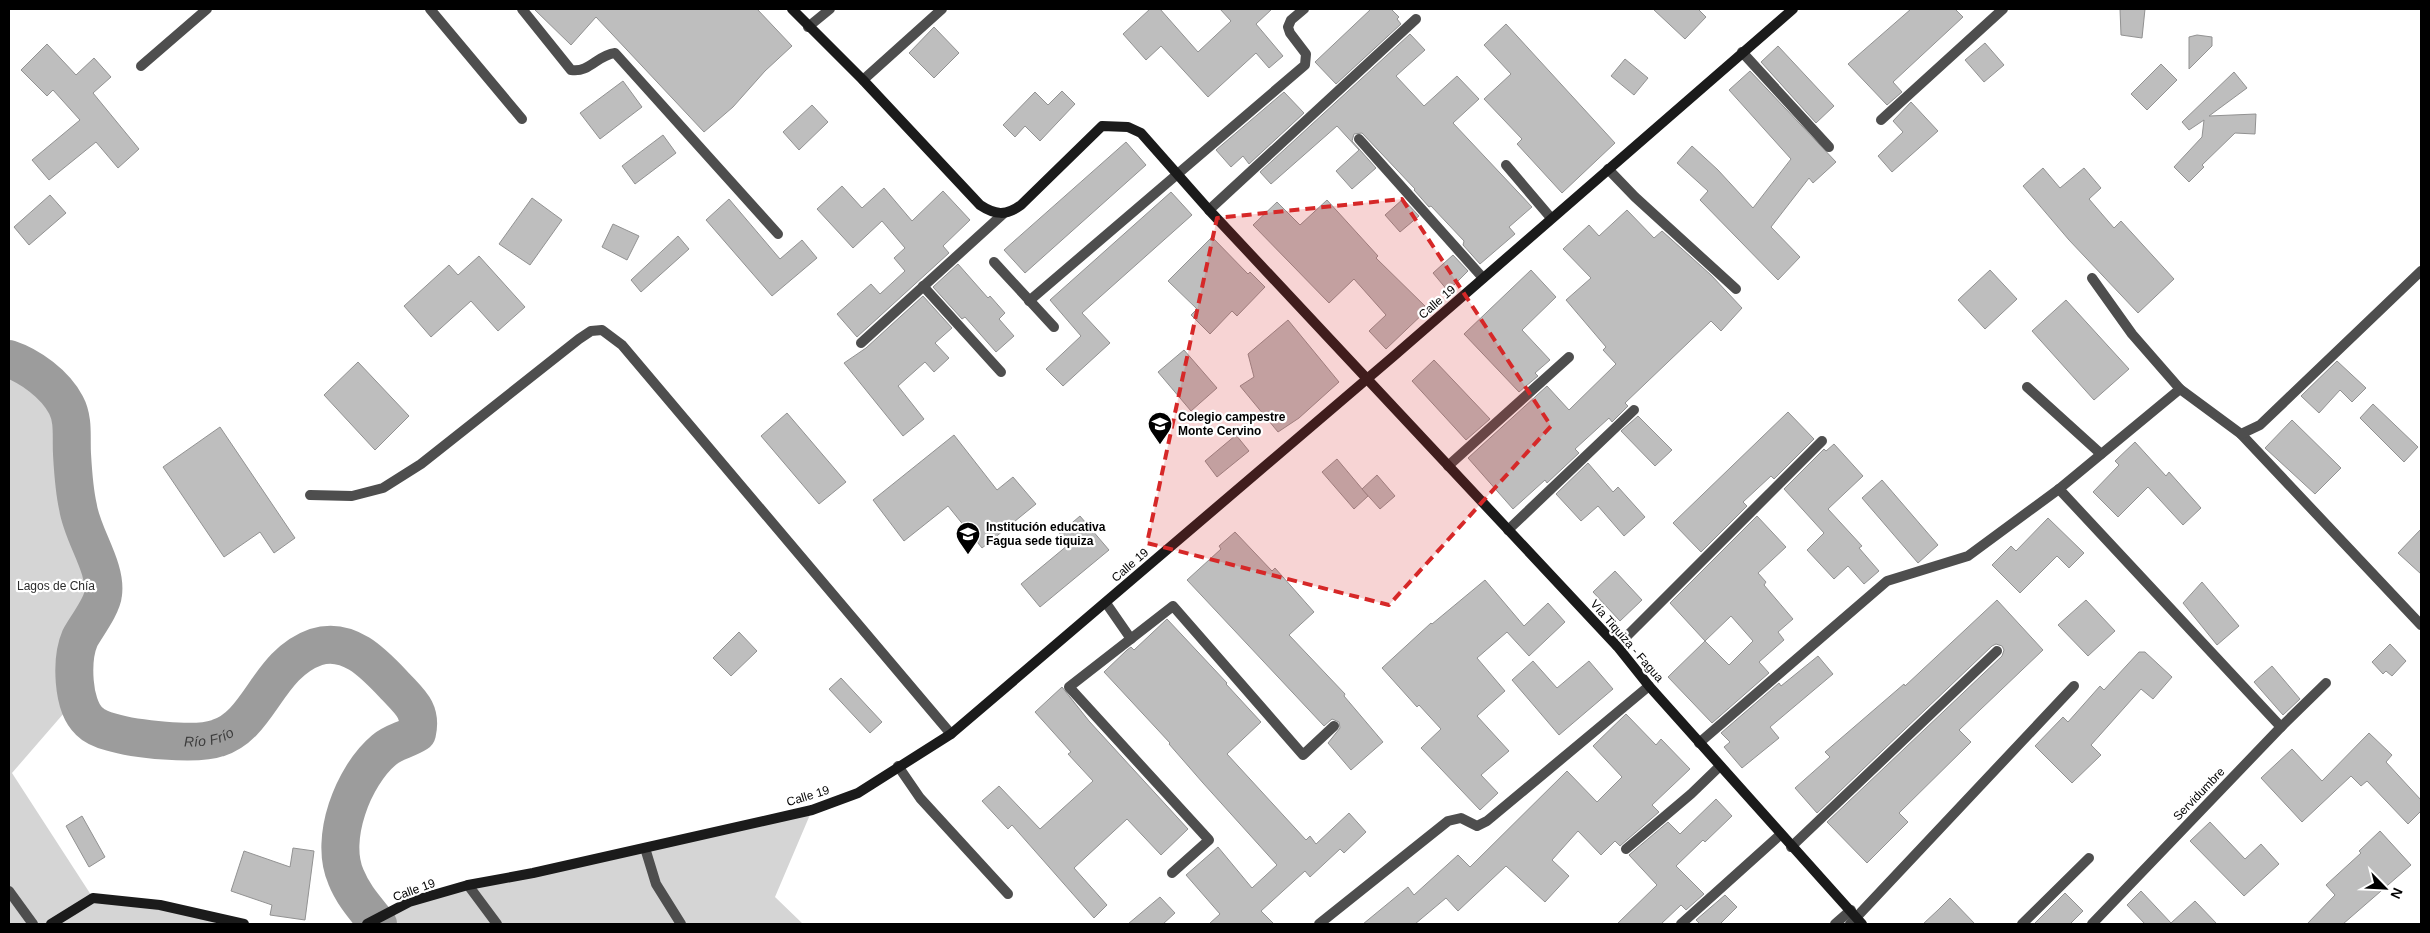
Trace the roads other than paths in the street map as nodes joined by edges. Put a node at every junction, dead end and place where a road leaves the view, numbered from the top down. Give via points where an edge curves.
1 (207, 9) edge
2 (430, 9) edge
3 (522, 9) edge
4 (792, 9) edge
5 (830, 9) edge
6 (942, 9) edge
7 (1304, 9) edge
8 (1793, 9) edge
9 (2002, 9) edge
10 (1416, 19) dead end
11 (808, 27) junction
12 (1742, 52) junction
13 (141, 66) dead end
14 (863, 80) junction
15 (522, 118) dead end
16 (1881, 120) dead end
17 (1359, 139) dead end
18 (1829, 147) dead end
19 (1506, 165) dead end
20 (1608, 169) junction
21 (1176, 174) junction
22 (1209, 210) junction
23 (1003, 214) junction
24 (1551, 218) junction
25 (778, 234) dead end
26 (994, 262) dead end
27 (2421, 272) edge
28 (1483, 278) junction
29 (2092, 278) dead end
30 (923, 286) junction
31 (1736, 289) dead end
32 (1029, 301) junction
33 (1054, 327) dead end
34 (861, 343) dead end
35 (1569, 357) dead end
36 (1001, 372) dead end
37 (1367, 379) junction
38 (2027, 386) dead end
39 (2180, 389) junction
40 (1634, 410) dead end
41 (2242, 434) junction
42 (1822, 441) dead end
43 (2101, 454) junction
44 (1448, 466) junction
45 (2059, 489) junction
46 (310, 495) dead end
47 (1508, 530) junction
48 (1106, 603) junction
49 (2421, 625) edge
50 (1131, 639) junction
51 (1617, 646) junction
52 (1997, 651) dead end
53 (2326, 682) dead end
54 (1649, 686) junction
55 (2074, 686) dead end
56 (1334, 726) dead end
57 (2280, 727) junction
58 (951, 734) junction
59 (1699, 743) junction
60 (898, 766) junction
61 (1720, 766) junction
62 (1780, 835) junction
63 (1791, 847) junction
64 (645, 848) junction
65 (1626, 849) dead end
66 (2089, 858) dead end
67 (1172, 873) dead end
68 (468, 885) junction
69 (9, 891) edge
70 (1008, 894) dead end
71 (1855, 919) edge
72 (33, 924) edge
73 (51, 924) edge
74 (244, 924) edge
75 (367, 924) edge
76 (497, 924) edge
77 (681, 924) edge
78 (1319, 924) edge
79 (1681, 924) edge
80 (1835, 924) edge
81 (2022, 924) edge
82 (2092, 924) edge

1 - 13 street
2 - 15 street
3 - 25 street via 571,70 586,68 605,54 618,56
4 - 11 street
5 - 11 street
6 - 14 street
7 - 21 street via 1288,27 1306,54 1305,65
8 - 12 street, Calle 19
9 - 16 street
10 - 22 street
11 - 14 street
12 - 18 street
12 - 20 street, Calle 19
14 - 23 street via 980,205 990,212
17 - 28 street
19 - 24 street
20 - 24 street, Calle 19
20 - 31 street
21 - 22 street, Vía Tiquiza - Fagua
21 - 23 street, Vía Tiquiza - Fagua via 1141,133 1128,127 1102,126 1021,205
21 - 32 street
22 - 37 street, Vía Tiquiza - Fagua
23 - 30 street
24 - 28 street, Calle 19
26 - 32 street
27 - 41 street via 2260,425
28 - 37 street, Calle 19
29 - 39 street via 2132,334
30 - 34 street
30 - 36 street
32 - 33 street
35 - 44 street
37 - 44 street, Vía Tiquiza - Fagua
37 - 48 street, Calle 19
38 - 43 street
39 - 41 street
39 - 43 street
40 - 47 street
41 - 49 street
42 - 51 street
43 - 45 street
44 - 47 street, Vía Tiquiza - Fagua
45 - 57 street
45 - 59 street via 1968,556 1887,581
46 - 58 street via 352,496 383,488 421,464 579,339 591,331 602,330 622,345
47 - 51 street, Vía Tiquiza - Fagua
48 - 50 street
48 - 58 street, Calle 19
50 - 56 street via 1173,606 1303,755
50 - 67 street via 1069,687 1209,840
51 - 54 street, Vía Tiquiza - Fagua
52 - 63 street
53 - 57 street, Servidumbre
54 - 59 street, Vía Tiquiza - Fagua
54 - 78 street via 1487,822 1477,826 1461,818 1448,821
55 - 71 street
57 - 82 street, Servidumbre
58 - 60 street, Calle 19
59 - 61 street, Vía Tiquiza - Fagua
60 - 64 street, Calle 19 via 858,793 812,810
60 - 70 street via 920,798
61 - 62 street, Vía Tiquiza - Fagua
61 - 65 street
62 - 63 street, Vía Tiquiza - Fagua
62 - 79 street
63 - 71 street, Vía Tiquiza - Fagua
64 - 68 street, Calle 19
64 - 77 street via 656,884
66 - 81 street
68 - 75 street, Calle 19 via 409,902
68 - 76 street
69 - 72 street
71 - 80 street
73 - 74 street via 94,898 160,905

